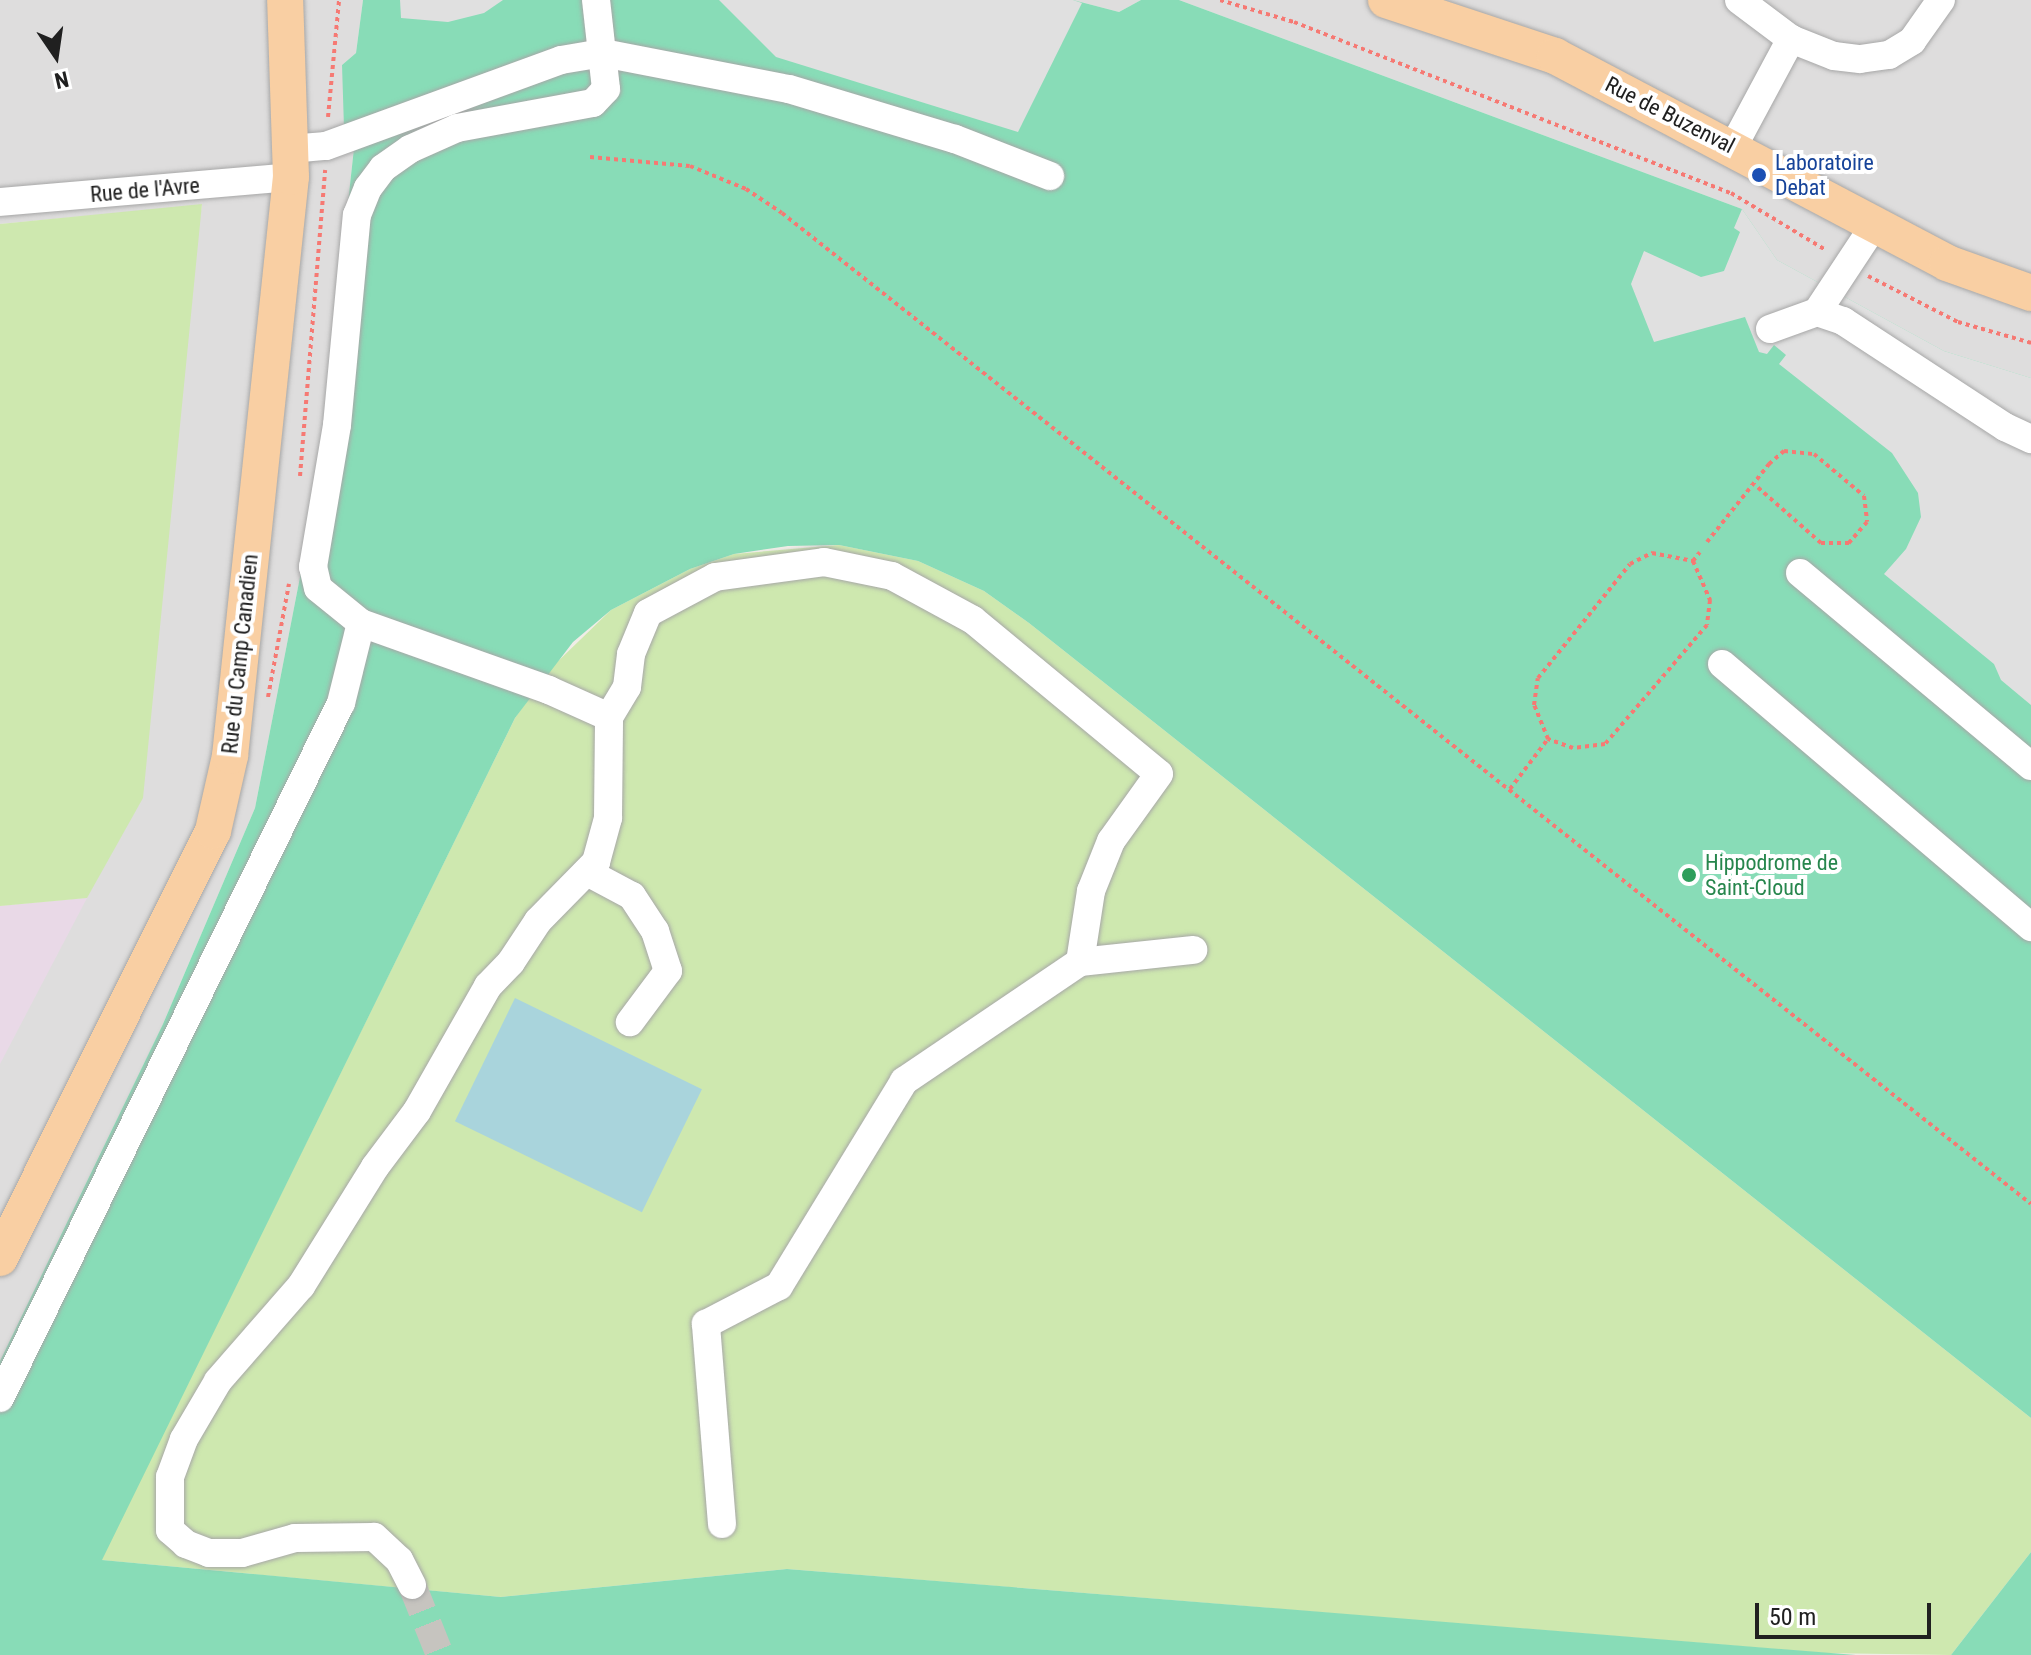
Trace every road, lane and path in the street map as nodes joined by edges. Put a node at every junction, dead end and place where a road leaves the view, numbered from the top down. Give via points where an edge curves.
1 (285, 0) edge
2 (339, 0) edge
3 (596, 0) edge
4 (1220, 0) edge
5 (1386, 0) edge
6 (1739, 0) edge
7 (1941, 0) edge
8 (1791, 39) junction
9 (603, 53) junction
10 (326, 146) junction
11 (1733, 147) junction
12 (590, 157) dead end
13 (302, 167) junction
14 (1050, 176) dead end
15 (0, 202) edge
16 (1875, 224) junction
17 (1847, 266) junction
18 (2031, 293) edge
19 (1817, 312) junction
20 (1770, 329) dead end
21 (2031, 343) edge
22 (2031, 439) edge
23 (1754, 484) junction
24 (1707, 542) dead end
25 (1700, 552) dead end
26 (1693, 561) junction
27 (1800, 573) dead end
28 (361, 623) junction
29 (1722, 664) dead end
30 (609, 717) junction
31 (1548, 739) junction
32 (2031, 766) edge
33 (1510, 789) junction
34 (587, 872) junction
35 (2031, 927) edge
36 (1193, 950) dead end
37 (1080, 962) junction
38 (630, 1022) dead end
39 (2031, 1204) edge
40 (0, 1258) edge
41 (0, 1398) edge
42 (722, 1524) dead end
43 (412, 1585) tunnel mouth

1 - 13 main road, Rue du Camp Canadien
2 - 10 path
3 - 9 street
4 - 17 path via 1294,22 1731,193
5 - 11 main road, Rue de Buzenval via 1555,56
6 - 8 street
7 - 8 street via 1912,41 1889,55 1834,56
8 - 11 street
9 - 10 street, Rue de l'Avre via 561,60
9 - 14 street via 789,89 955,139
9 - 28 street via 606,89 593,103 457,128 392,162 368,188 357,215 337,425 313,567 318,588
10 - 13 street, Rue de l'Avre
10 - 13 path
11 - 16 main road, Rue de Buzenval
12 - 33 path via 690,166 746,189 782,213
13 - 15 street, Rue de l'Avre
13 - 40 main road, Rue du Camp Canadien via 230,756 213,831
16 - 17 street
16 - 18 main road, Rue de Buzenval via 1947,263
17 - 19 street
17 - 21 path via 1958,322
19 - 20 street
19 - 22 street via 1843,321
23 - 23 path via 1784,451 1814,454 1864,496 1867,522 1849,543 1821,543
23 - 24 path
25 - 26 path
26 - 31 path via 1652,553 1630,564 1538,678 1534,705
26 - 31 path via 1710,600 1707,625 1637,711 1605,744 1573,748
27 - 32 street
28 - 30 street
28 - 41 street via 335,717
29 - 35 street
30 - 34 street via 608,818 596,862
30 - 37 street via 627,687 631,654 648,613 690,590 751,570 824,562 892,576 973,620 1159,774 1111,841 1091,891
31 - 33 path
33 - 39 path
34 - 38 street via 632,896 655,931 668,971
34 - 43 street via 538,921 488,986 417,1111 375,1167 301,1286 218,1381 184,1439 170,1477 170,1530 186,1544 209,1553 242,1553 295,1538 374,1537 399,1560
36 - 37 street
37 - 42 street via 904,1081 779,1286 706,1324

